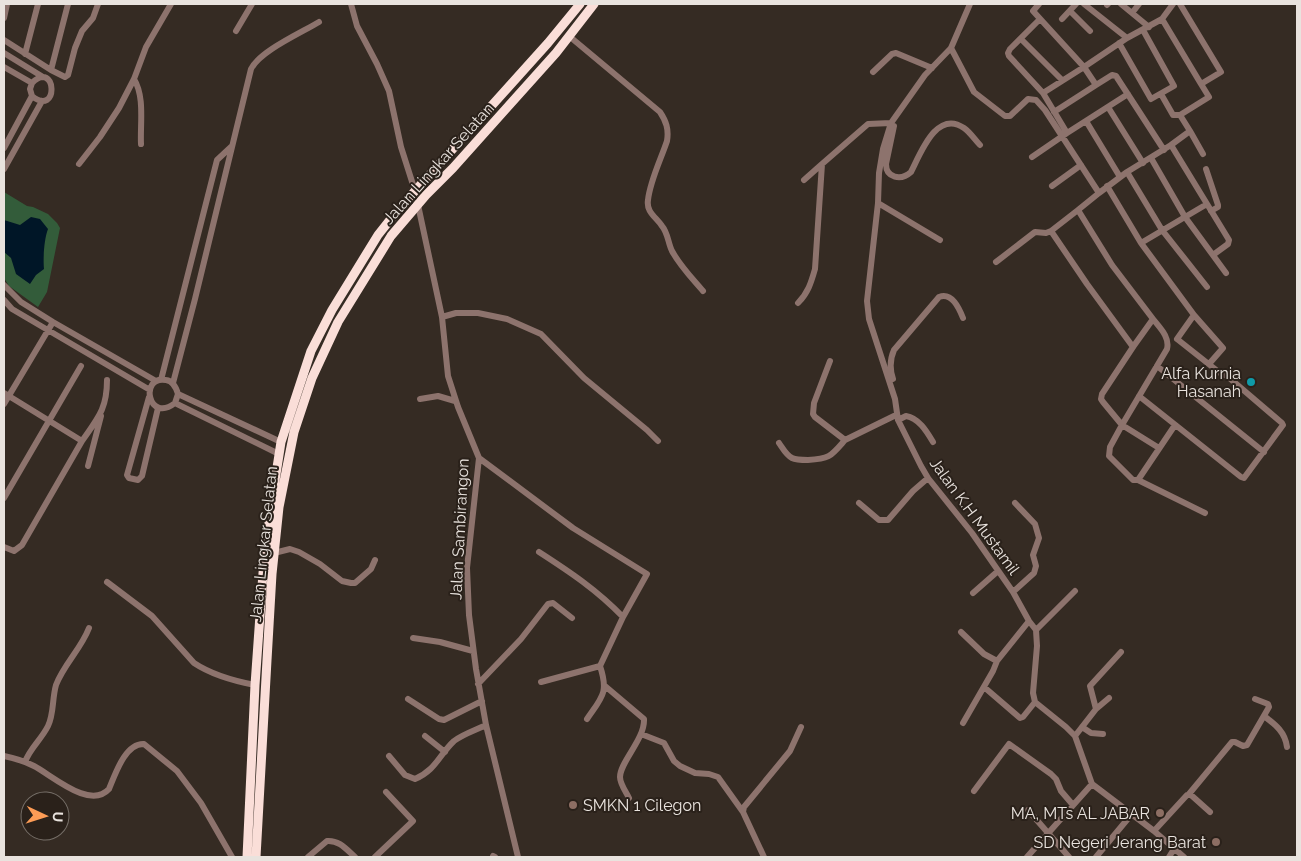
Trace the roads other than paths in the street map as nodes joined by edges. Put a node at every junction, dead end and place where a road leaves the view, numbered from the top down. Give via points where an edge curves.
1 (7, 4) edge
2 (38, 4) edge
3 (68, 4) edge
4 (98, 4) edge
5 (171, 4) edge
6 (252, 4) edge
7 (350, 4) edge
8 (580, 4) edge
9 (594, 4) edge
10 (970, 4) edge
11 (1039, 4) edge
12 (1076, 4) edge
13 (1084, 4) edge
14 (1121, 4) edge
15 (1139, 4) edge
16 (1173, 4) edge
17 (1180, 4) edge
18 (1070, 11) junction
19 (1132, 13) junction
20 (4, 18) edge
21 (1062, 19) dead end
22 (1162, 19) junction
23 (1040, 20) junction
24 (319, 22) dead end
25 (1146, 28) junction
26 (236, 30) dead end
27 (1090, 31) dead end
28 (569, 36) junction
29 (1127, 38) junction
30 (1021, 39) junction
31 (4, 40) edge
32 (1118, 43) junction
33 (951, 48) junction
34 (4, 54) edge
35 (25, 54) junction
36 (4, 67) edge
37 (1084, 67) junction
38 (932, 68) junction
39 (51, 70) junction
40 (873, 72) dead end
41 (45, 78) junction
42 (134, 79) junction
43 (1062, 80) junction
44 (32, 83) junction
45 (1096, 84) junction
46 (1201, 84) junction
47 (1043, 93) junction
48 (1128, 94) junction
49 (1161, 94) junction
50 (32, 96) junction
51 (42, 101) junction
52 (1108, 107) junction
53 (1054, 112) junction
54 (896, 115) junction
55 (1180, 115) junction
56 (1086, 121) junction
57 (891, 123) junction
58 (1190, 132) junction
59 (1065, 134) junction
60 (463, 138) junction
61 (141, 144) dead end
62 (233, 145) junction
63 (980, 145) dead end
64 (1171, 145) junction
65 (472, 147) junction
66 (4, 148) edge
67 (1164, 150) junction
68 (1203, 154) dead end
69 (1032, 157) dead end
70 (1151, 158) junction
71 (1142, 163) junction
72 (79, 164) dead end
73 (822, 164) junction
74 (1081, 165) junction
75 (4, 169) edge
76 (1206, 169) dead end
77 (1128, 172) junction
78 (1120, 177) junction
79 (804, 180) dead end
80 (1052, 186) dead end
81 (1107, 186) junction
82 (415, 191) junction
83 (1099, 193) junction
84 (878, 203) junction
85 (1207, 204) junction
86 (418, 205) junction
87 (1078, 210) junction
88 (1211, 211) junction
89 (1185, 217) junction
90 (1162, 230) junction
91 (1051, 231) junction
92 (940, 240) dead end
93 (1141, 243) junction
94 (1213, 255) junction
95 (996, 262) dead end
96 (1226, 273) dead end
97 (4, 285) edge
98 (1207, 287) dead end
99 (703, 291) dead end
100 (4, 300) edge
101 (798, 303) dead end
102 (1194, 315) junction
103 (442, 317) junction
104 (963, 318) dead end
105 (1153, 319) junction
106 (53, 322) junction
107 (48, 331) junction
108 (1177, 339) junction
109 (1168, 343) junction
110 (1133, 347) junction
111 (830, 361) dead end
112 (1209, 364) junction
113 (81, 366) dead end
114 (1157, 366) junction
115 (303, 374) junction
116 (312, 378) junction
117 (107, 380) dead end
118 (158, 381) junction
119 (173, 383) junction
120 (149, 393) junction
121 (6, 394) edge
122 (178, 394) junction
123 (1139, 396) junction
124 (420, 399) dead end
125 (455, 401) junction
126 (175, 403) junction
127 (4, 404) edge
128 (896, 405) junction
129 (158, 408) junction
130 (102, 412) junction
131 (897, 418) junction
132 (49, 420) junction
133 (1122, 425) junction
134 (1175, 425) junction
135 (259, 432) junction
136 (845, 440) junction
137 (82, 441) junction
138 (658, 441) dead end
139 (254, 442) junction
140 (281, 442) junction
141 (933, 442) dead end
142 (778, 443) dead end
143 (1159, 448) junction
144 (1264, 452) junction
145 (279, 454) junction
146 (479, 458) junction
147 (88, 466) dead end
148 (928, 478) junction
149 (1138, 480) junction
150 (4, 498) edge
151 (859, 503) dead end
152 (1015, 503) dead end
153 (1205, 513) dead end
154 (4, 546) edge
155 (539, 552) dead end
156 (274, 553) junction
157 (375, 560) dead end
158 (998, 571) junction
159 (263, 573) junction
160 (272, 574) junction
161 (107, 582) dead end
162 (1076, 591) dead end
163 (1013, 592) junction
164 (972, 593) dead end
165 (623, 617) junction
166 (572, 618) dead end
167 (1029, 621) junction
168 (89, 628) dead end
169 (1036, 630) junction
170 (960, 632) dead end
171 (413, 638) dead end
172 (474, 651) junction
173 (1121, 652) dead end
174 (997, 660) junction
175 (600, 666) junction
176 (541, 682) dead end
177 (478, 684) junction
178 (255, 685) junction
179 (605, 686) junction
180 (984, 687) junction
181 (1109, 698) dead end
182 (408, 699) dead end
183 (1255, 699) dead end
184 (482, 701) junction
185 (1035, 702) junction
186 (1096, 709) junction
187 (1264, 716) junction
188 (588, 719) dead end
189 (963, 723) dead end
190 (486, 726) junction
191 (1082, 727) junction
192 (801, 728) dead end
193 (641, 734) junction
194 (1103, 734) dead end
195 (425, 736) dead end
196 (1075, 736) junction
197 (1287, 747) dead end
198 (445, 752) junction
199 (4, 756) edge
200 (388, 756) dead end
201 (25, 762) junction
202 (1092, 784) junction
203 (974, 791) dead end
204 (386, 792) dead end
205 (1189, 794) junction
206 (629, 798) dead end
207 (1074, 805) junction
208 (1028, 810) dead end
209 (743, 812) junction
210 (1210, 812) dead end
211 (1131, 815) junction
212 (1154, 831) junction
213 (1049, 833) junction
214 (1174, 848) junction
215 (232, 857) edge
216 (247, 857) edge
217 (256, 857) edge
218 (310, 857) edge
219 (354, 857) edge
220 (374, 857) edge
221 (518, 857) edge
222 (764, 857) edge
223 (1026, 857) edge
224 (1069, 857) edge
225 (1096, 857) edge
226 (1169, 857) edge
227 (1184, 857) edge

1 - 20 street
2 - 35 street
3 - 39 street
4 - 39 street via 82,31 68,75 65,77
5 - 42 street via 146,47
6 - 26 street
7 - 82 street via 388,91
8 - 60 highway, Jalan Lingkar Selatan
9 - 28 highway, Jalan Lingkar Selatan
10 - 33 street, Jalan K.H Mustamil
11 - 23 street via 1033,11
12 - 18 street
13 - 29 street
14 - 19 street
15 - 19 street
16 - 22 street
17 - 46 street via 1221,70 1220,74
18 - 21 street
18 - 27 street
19 - 25 street
22 - 25 street
22 - 46 street
23 - 30 street
23 - 37 street
24 - 62 street via 265,53 253,65
25 - 29 street
25 - 49 street via 1174,86
28 - 65 highway, Jalan Lingkar Selatan
28 - 99 street via 664,118 669,132 648,207 663,226 678,262
29 - 32 street
30 - 43 street
30 - 47 street via 1010,49 1009,56
31 - 35 street
32 - 37 street
32 - 49 street via 1150,100
33 - 38 street, Jalan K.H Mustamil
33 - 59 street via 968,84 980,98 1008,117 1026,100 1036,100
34 - 41 street
35 - 39 street
36 - 44 street
37 - 43 street
37 - 45 street
38 - 40 street via 896,53
38 - 54 street, Jalan K.H Mustamil
41 - 44 street
41 - 51 street via 53,87 52,94
42 - 61 street via 140,95
42 - 72 street via 119,108
43 - 47 street
44 - 50 street
45 - 48 street via 1114,75
45 - 53 street
46 - 55 street via 1209,97
47 - 53 street
48 - 52 street
48 - 67 street
49 - 55 street via 1173,115
50 - 51 street
50 - 66 street
51 - 75 street
52 - 56 street
52 - 71 street
53 - 59 street
54 - 57 street, Jalan K.H Mustamil
54 - 63 street via 886,164 889,175 900,178 911,172 929,136 946,124 964,128
55 - 58 street
56 - 59 street
56 - 78 street
57 - 73 street via 868,124
57 - 84 street, Jalan K.H Mustamil via 880,161
58 - 64 street
58 - 68 street
59 - 69 street
59 - 74 street
60 - 65 highway
60 - 82 highway, Jalan Lingkar Selatan
62 - 118 street via 217,160
62 - 119 street
64 - 67 street
64 - 85 street
65 - 86 highway, Jalan Lingkar Selatan
67 - 70 street
70 - 71 street
70 - 89 street
71 - 77 street
73 - 79 street
73 - 101 street via 815,270 805,296
74 - 80 street
74 - 83 street
76 - 88 street via 1218,205
77 - 78 street
77 - 90 street
78 - 81 street
81 - 83 street
81 - 93 street
82 - 115 highway, Jalan Lingkar Selatan via 378,235 337,301 311,350
83 - 87 street
84 - 92 street
84 - 128 street, Jalan K.H Mustamil via 867,301
85 - 88 street
85 - 89 street
86 - 103 street, Jalan Sambirangon
86 - 116 highway, Jalan Lingkar Selatan via 392,236 364,279 338,322
87 - 91 street
87 - 105 street via 1112,265
88 - 94 street via 1229,242
89 - 90 street
89 - 94 street
90 - 93 street
90 - 98 street
91 - 95 street via 1035,232
91 - 110 street
93 - 102 street
94 - 96 street
97 - 106 street via 21,302
100 - 107 street via 12,309
102 - 108 street
102 - 112 street via 1223,348
103 - 125 street, Jalan Sambirangon via 448,376
103 - 138 street via 478,313 523,325 540,334 584,378
104 - 128 street via 960,308 950,297 943,295 894,350 891,372 898,397
105 - 109 street
105 - 110 street
106 - 107 street
106 - 118 street
107 - 120 street
107 - 121 street
108 - 109 street
108 - 112 street
109 - 114 street
110 - 133 street via 1101,398
111 - 136 street via 814,402 813,414
112 - 144 street via 1228,376 1283,424
113 - 132 street
114 - 123 street
114 - 144 street
115 - 116 highway
115 - 140 highway, Jalan Lingkar Selatan
116 - 156 highway, Jalan Lingkar Selatan via 288,458
117 - 130 street
118 - 119 street
118 - 120 street
119 - 122 street
120 - 129 street via 152,403
120 - 129 street via 128,478 138,480 142,476
121 - 127 street
121 - 132 street
122 - 126 street
122 - 135 street
123 - 133 street
123 - 134 street
124 - 125 street via 438,396
125 - 146 street, Jalan Sambirangon
126 - 129 street via 164,409
126 - 139 street
128 - 131 street, Jalan K.H Mustamil
130 - 137 street
130 - 147 street
131 - 136 street
131 - 141 street via 915,419
131 - 148 street, Jalan K.H Mustamil
132 - 137 street
132 - 150 street
133 - 143 street
133 - 149 street via 1110,447 1109,456 1133,480
134 - 143 street
134 - 144 street via 1241,477 1246,477
135 - 139 street
135 - 140 street
136 - 142 street via 829,457 810,460 793,459
137 - 154 street via 22,545 14,551
139 - 145 street
140 - 145 highway, Jalan Lingkar Selatan
143 - 149 street
145 - 159 highway, Jalan Lingkar Selatan
146 - 165 street via 573,528 647,574
146 - 172 street, Jalan Sambirangon via 468,568
148 - 151 street via 888,520 879,520
148 - 158 street, Jalan K.H Mustamil
149 - 153 street
152 - 163 street via 1036,524 1039,538 1033,555 1034,573
155 - 165 street via 582,580
156 - 157 street via 290,549 299,552 342,581 351,583 371,569
156 - 160 highway, Jalan Lingkar Selatan
158 - 163 street, Jalan K.H Mustamil
158 - 164 street
159 - 160 highway
159 - 178 highway, Jalan Lingkar Selatan
160 - 217 highway, Jalan Lingkar Selatan
161 - 178 street via 152,616 201,668
162 - 169 street
163 - 167 street, Jalan K.H Mustamil
165 - 175 street
166 - 177 street via 553,603 548,604 521,639
167 - 169 street, Jalan K.H Mustamil
167 - 174 street
168 - 201 street via 64,668 54,692 49,724
169 - 185 street
170 - 174 street via 984,654
171 - 172 street
172 - 177 street, Jalan Sambirangon
173 - 186 street via 1090,686
174 - 180 street
175 - 176 street
175 - 179 street
177 - 184 street, Jalan Sambirangon
178 - 216 highway, Jalan Lingkar Selatan
179 - 188 street
179 - 193 street via 643,717 645,723
180 - 185 street via 1021,718
180 - 189 street
181 - 186 street
182 - 184 street via 444,720
183 - 187 street via 1268,704
184 - 190 street, Jalan Sambirangon
185 - 196 street
186 - 191 street
187 - 197 street via 1280,728
187 - 205 street via 1247,745 1232,742
190 - 198 street via 459,737
190 - 221 street, Jalan Sambirangon
191 - 194 street via 1091,733
191 - 196 street
192 - 209 street via 790,751
193 - 206 street via 621,772 622,785
193 - 209 street via 664,743 680,766 695,773 718,777
195 - 198 street
196 - 202 street
198 - 200 street via 431,770 415,778 406,775
199 - 201 street
201 - 215 street via 88,796 99,796 109,789 128,752 138,744 144,744 176,771 195,795
202 - 207 street
202 - 211 street
203 - 207 street via 1009,744 1056,778 1061,791
204 - 220 street via 413,821
205 - 210 street
205 - 212 street
207 - 213 street
208 - 213 street
209 - 222 street
211 - 212 street
211 - 225 street
212 - 214 street
213 - 223 street
213 - 224 street
214 - 226 street
214 - 227 street
218 - 219 street via 327,841 340,844

